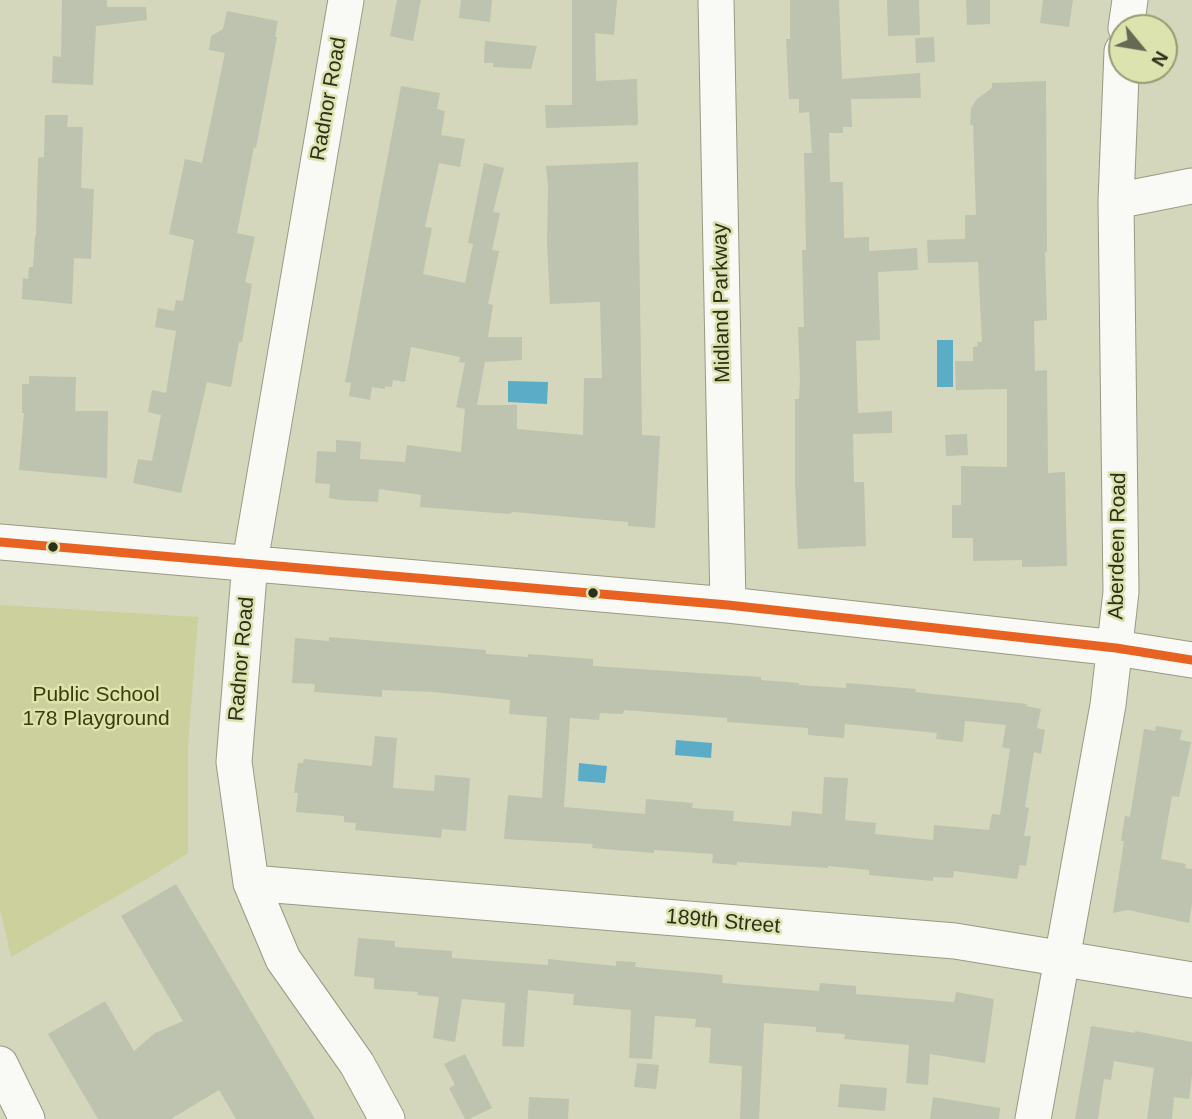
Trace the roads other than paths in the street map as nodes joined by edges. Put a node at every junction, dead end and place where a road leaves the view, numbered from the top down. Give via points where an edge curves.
1 (345, 0) edge
2 (716, 0) edge
3 (1121, 84) edge
4 (1192, 186) edge
5 (1116, 201) junction
6 (0, 542) edge
7 (250, 562) junction
8 (728, 605) junction
9 (1116, 648) junction
10 (1192, 660) edge
11 (251, 883) junction
12 (1061, 957) junction
13 (1192, 980) edge
14 (0, 1064) edge
15 (27, 1119) edge
16 (387, 1119) edge
17 (1033, 1119) edge

1 - 7 street, Radnor Road
2 - 8 street, Midland Parkway
3 - 5 street, Aberdeen Road
4 - 5 street
5 - 9 street, Aberdeen Road via 1121,592
6 - 7 street
7 - 8 street
7 - 11 street, Radnor Road via 234,762
8 - 9 street
9 - 10 street
9 - 12 street, Aberdeen Road
11 - 12 street, 189th Street via 955,941
11 - 16 street, Radnor Road via 283,959 357,1064
12 - 13 street, 189th Street
12 - 17 street, Aberdeen Road
14 - 15 street

